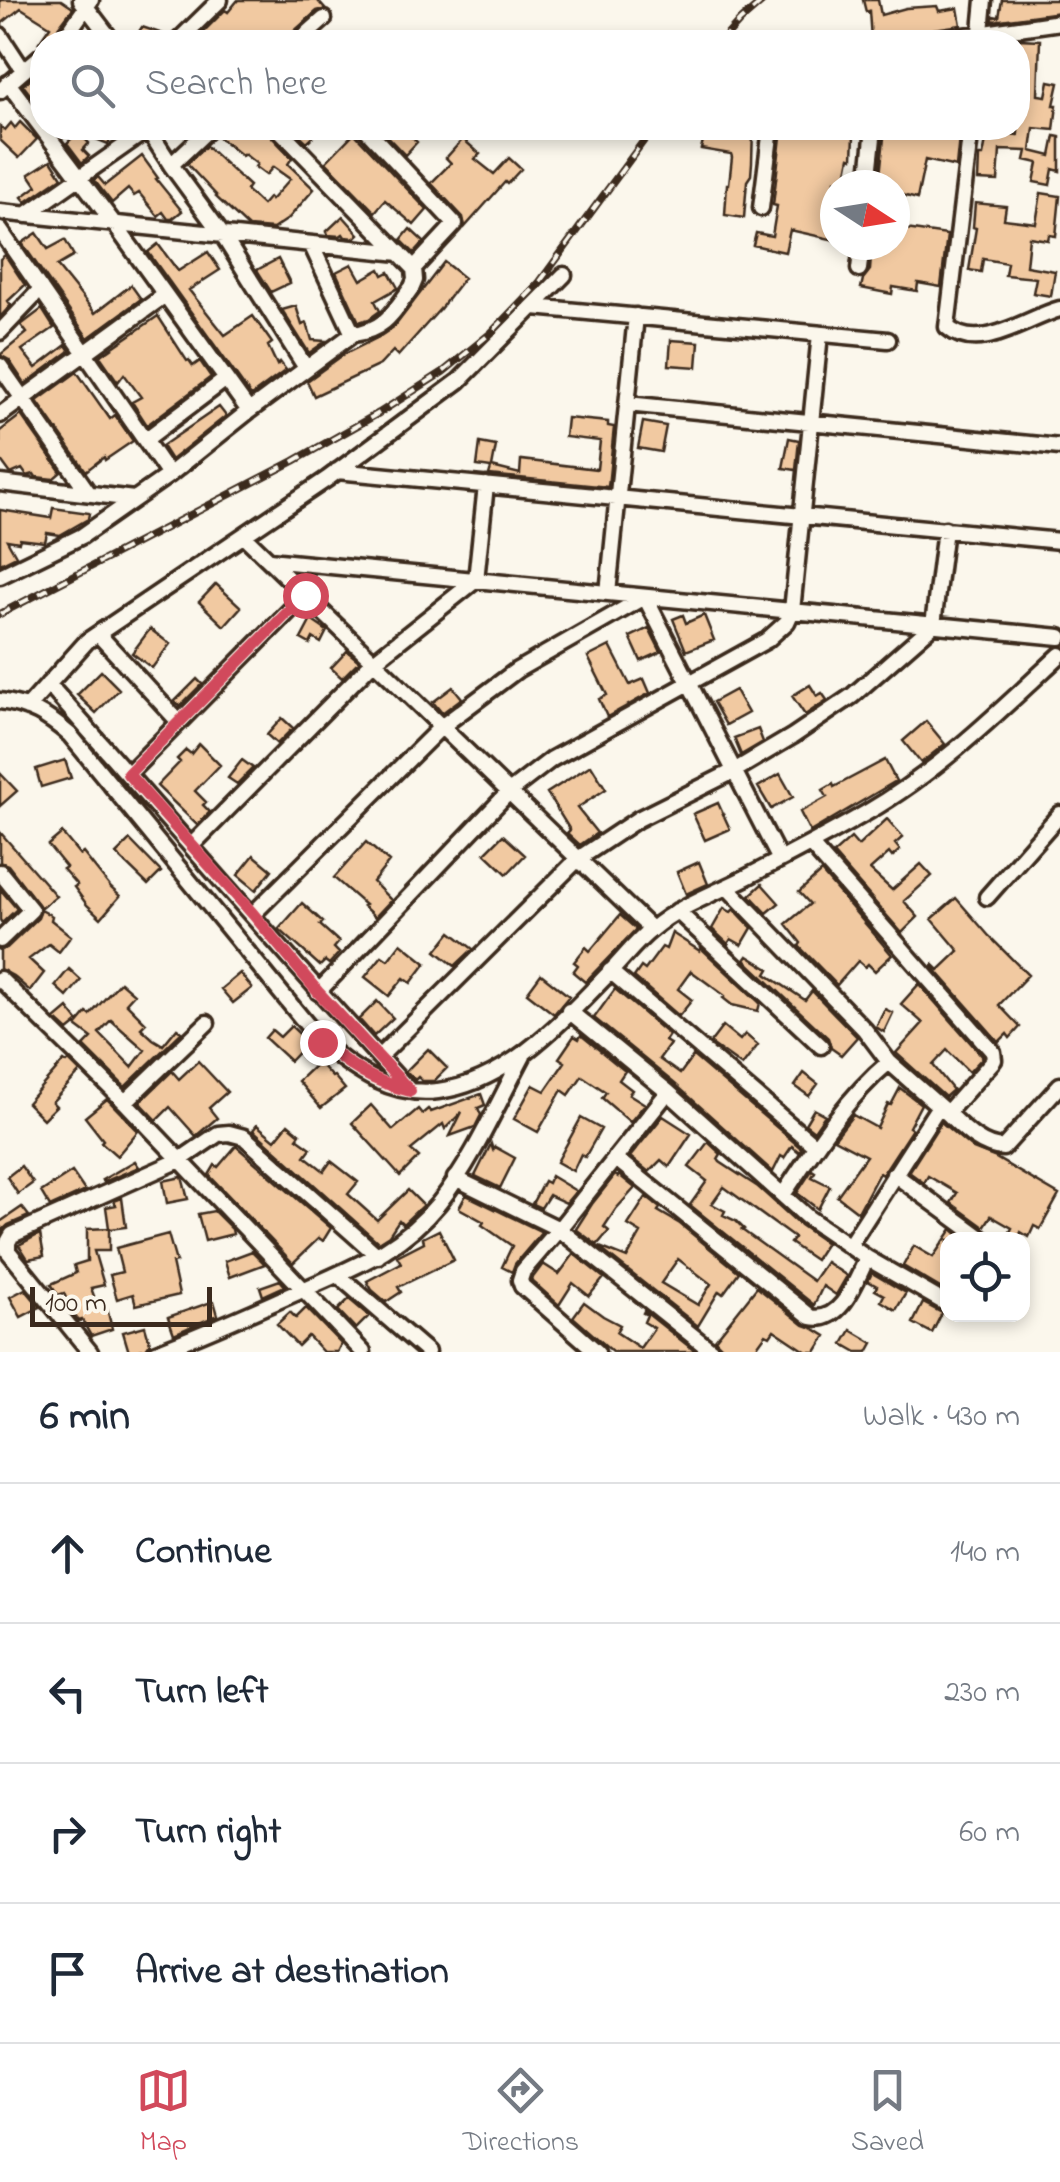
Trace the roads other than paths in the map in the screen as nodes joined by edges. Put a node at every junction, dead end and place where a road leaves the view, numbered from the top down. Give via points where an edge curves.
1 (220, 0) edge
2 (984, 0) edge
3 (86, 2) edge
4 (324, 19) dead end
5 (1060, 22) edge
6 (70, 30) edge
7 (105, 30) edge
8 (189, 30) edge
9 (312, 30) edge
10 (981, 30) edge
11 (1020, 30) edge
12 (0, 35) edge
13 (30, 64) edge
14 (23, 70) junction
15 (4, 87) edge
16 (30, 119) edge
17 (48, 140) edge
18 (131, 140) edge
19 (155, 140) edge
20 (197, 140) edge
21 (290, 140) edge
22 (376, 140) edge
23 (770, 140) edge
24 (873, 140) edge
25 (970, 140) edge
26 (171, 165) junction
27 (870, 170) edge
28 (79, 178) junction
29 (761, 208) dead end
30 (0, 212) edge
31 (26, 215) junction
32 (115, 225) junction
33 (0, 230) edge
34 (223, 236) junction
35 (311, 244) junction
36 (400, 253) junction
37 (860, 260) edge
38 (414, 268) junction
39 (859, 269) dead end
40 (564, 275) dead end
41 (41, 289) junction
42 (166, 295) junction
43 (534, 306) junction
44 (1060, 309) edge
45 (636, 316) junction
46 (0, 332) edge
47 (353, 334) junction
48 (820, 334) junction
49 (888, 340) dead end
50 (85, 353) junction
51 (0, 366) edge
52 (306, 368) junction
53 (226, 379) junction
54 (22, 399) junction
55 (627, 404) junction
56 (249, 411) junction
57 (0, 415) edge
58 (811, 421) junction
59 (145, 440) junction
60 (1060, 447) edge
61 (338, 471) junction
62 (169, 475) junction
63 (0, 483) edge
64 (486, 485) junction
65 (88, 492) junction
66 (618, 498) junction
67 (134, 499) junction
68 (802, 515) junction
69 (945, 529) junction
70 (244, 536) junction
71 (1060, 541) edge
72 (268, 560) junction
73 (0, 576) edge
74 (476, 580) junction
75 (608, 593) junction
76 (305, 595) junction
77 (646, 596) junction
78 (792, 611) junction
79 (933, 625) junction
80 (98, 634) junction
81 (1060, 637) edge
82 (1060, 655) edge
83 (374, 661) junction
84 (690, 682) junction
85 (48, 684) junction
86 (0, 700) edge
87 (27, 708) junction
88 (179, 722) junction
89 (442, 727) junction
90 (734, 771) junction
91 (128, 774) junction
92 (509, 792) junction
93 (1060, 814) edge
94 (810, 844) junction
95 (192, 845) junction
96 (578, 859) junction
97 (780, 860) junction
98 (0, 872) edge
99 (727, 886) junction
100 (986, 897) dead end
101 (677, 911) junction
102 (253, 914) junction
103 (650, 929) junction
104 (0, 940) edge
105 (610, 971) junction
106 (0, 979) edge
107 (318, 992) junction
108 (569, 1012) junction
109 (206, 1023) dead end
110 (822, 1046) dead end
111 (523, 1056) junction
112 (379, 1058) junction
113 (889, 1062) junction
114 (1060, 1084) edge
115 (410, 1091) junction
116 (668, 1092) junction
117 (125, 1102) junction
118 (943, 1110) junction
119 (815, 1146) junction
120 (615, 1158) junction
121 (180, 1160) junction
122 (894, 1174) junction
123 (455, 1178) junction
124 (783, 1195) junction
125 (559, 1229) junction
126 (973, 1232) edge
127 (848, 1246) junction
128 (378, 1256) junction
129 (867, 1258) junction
130 (338, 1276) junction
131 (303, 1290) junction
132 (940, 1300) edge
133 (90, 1352) edge
134 (156, 1352) edge
135 (362, 1352) edge
136 (427, 1352) edge
137 (597, 1352) edge
138 (713, 1352) edge

1 - 8 street
2 - 10 street
3 - 6 street
3 - 7 street
4 - 9 street
5 - 11 street
12 - 14 street
13 - 14 street
14 - 15 street
15 - 16 street
17 - 28 street
18 - 28 street
19 - 26 street
20 - 26 street
21 - 36 street
22 - 38 street via 454,224
23 - 29 street
24 - 27 street
25 - 44 street via 947,327 984,338
26 - 34 street
28 - 31 street
28 - 32 street
30 - 31 street
31 - 32 street
32 - 34 street
32 - 42 street
33 - 41 street
34 - 35 street
34 - 52 street
35 - 36 street
35 - 47 street
36 - 38 street
37 - 39 street
38 - 47 street via 416,280 392,315 380,327
40 - 43 street
41 - 46 street
41 - 50 street
42 - 50 street
42 - 53 street
43 - 45 street
43 - 61 street via 458,381
45 - 48 street
45 - 55 street
47 - 52 street
48 - 49 street
48 - 58 street
50 - 54 street
50 - 59 street
51 - 54 street
52 - 56 street
53 - 56 street
53 - 59 street
54 - 57 street
54 - 65 street
55 - 58 street
55 - 66 street
56 - 62 street
58 - 60 street
58 - 68 street
59 - 62 street
61 - 64 street
61 - 70 street
62 - 67 street
63 - 65 street
64 - 66 street
64 - 74 street
65 - 67 street
66 - 68 street
66 - 75 street
67 - 73 street via 82,536
68 - 69 street
68 - 78 street
69 - 71 street
69 - 79 street
70 - 72 street
70 - 80 street
72 - 74 street
72 - 76 street
74 - 75 street
74 - 83 street
75 - 77 street
76 - 83 street
76 - 88 street
77 - 78 street
77 - 84 street
77 - 89 street via 517,670
78 - 79 street
78 - 84 street via 767,640
79 - 81 street
79 - 90 street via 852,696
80 - 85 street
80 - 88 street
82 - 94 street via 938,765
83 - 89 street
83 - 95 street
84 - 90 street
84 - 92 street via 552,759
85 - 87 street
85 - 91 street
86 - 87 street
87 - 115 street via 70,735 322,1042 362,1074
88 - 91 street
89 - 92 street
89 - 102 street
90 - 96 street via 638,819
90 - 97 street
91 - 95 street
92 - 96 street
92 - 107 street
93 - 100 street
94 - 97 street
94 - 118 street via 994,1052 994,1060
95 - 102 street
96 - 103 street
96 - 112 street
97 - 99 street
98 - 104 street via 32,910
99 - 101 street
99 - 113 street
101 - 103 street
101 - 110 street
102 - 107 street
103 - 105 street
105 - 108 street
105 - 119 street
106 - 117 street
107 - 112 street
108 - 111 street
108 - 116 street
109 - 117 street
111 - 115 street via 466,1084
111 - 123 street
112 - 115 street
113 - 118 street
113 - 119 street
114 - 118 street via 1002,1148 970,1134
116 - 120 street
116 - 124 street
117 - 121 street
118 - 122 street
119 - 124 street
120 - 125 street
120 - 129 street via 810,1317 831,1316
121 - 128 street via 218,1134 244,1138
121 - 131 street
121 - 133 street via 8,1242 8,1251
122 - 126 street
122 - 127 street
123 - 125 street
123 - 128 street via 416,1228
124 - 127 street
125 - 137 street via 520,1280
125 - 138 street
127 - 129 street
128 - 130 street
129 - 132 street
130 - 131 street
130 - 136 street
131 - 134 street
131 - 135 street

